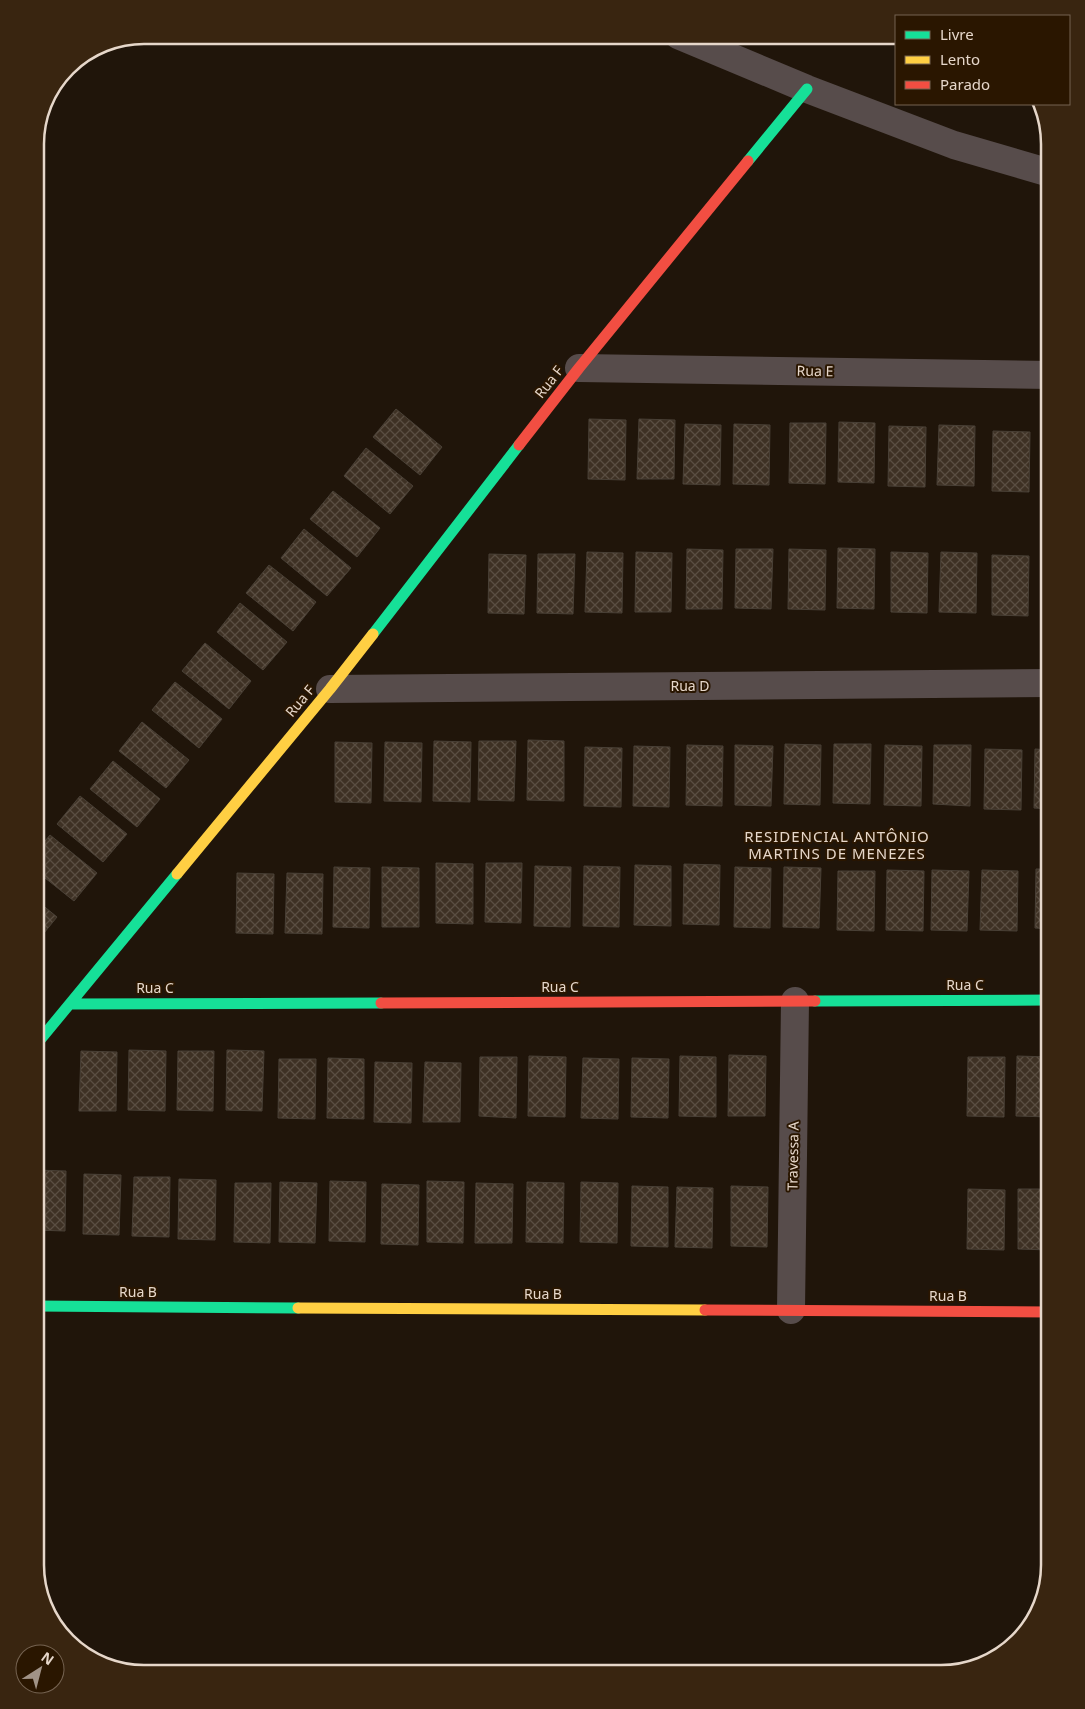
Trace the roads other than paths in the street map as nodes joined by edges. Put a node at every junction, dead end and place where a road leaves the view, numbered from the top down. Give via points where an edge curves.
1 (700, 44) edge
2 (807, 89) junction
3 (1041, 170) edge
4 (579, 368) junction
5 (1041, 375) edge
6 (1041, 683) edge
7 (330, 689) junction
8 (1041, 1000) edge
9 (795, 1001) junction
10 (70, 1004) junction
11 (44, 1035) edge
12 (44, 1306) edge
13 (791, 1310) junction
14 (1041, 1312) edge

1 - 2 street
2 - 3 street via 954,145
2 - 4 street, Rua F
4 - 5 street, Rua E
4 - 7 street, Rua F
6 - 7 street, Rua D
7 - 10 street, Rua F
8 - 9 street, Rua C
9 - 10 street, Rua C
9 - 13 street, Travessa A
10 - 11 street, Rua F
12 - 13 street, Rua B
13 - 14 street, Rua B

